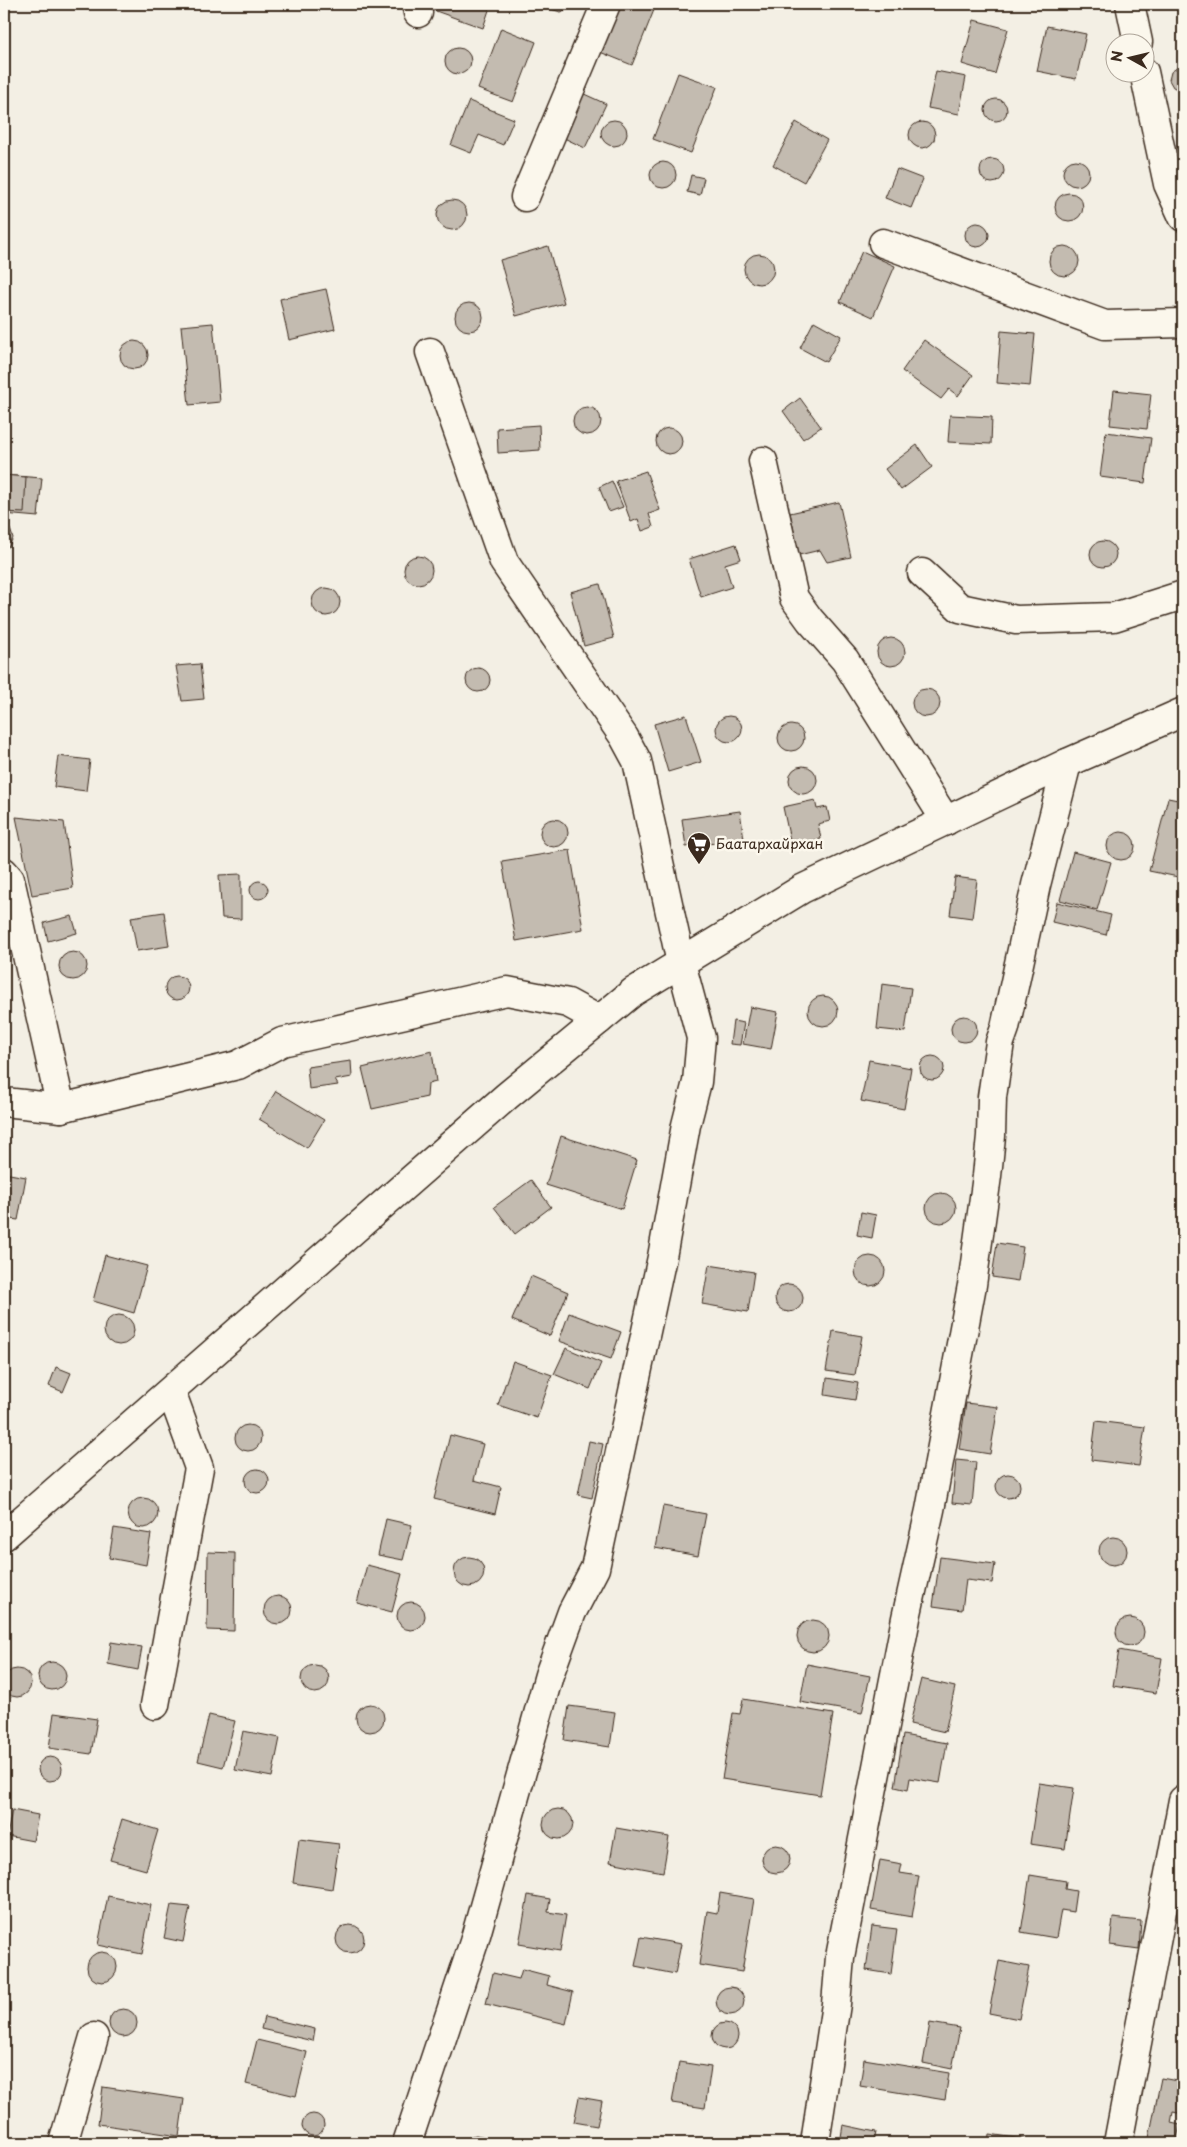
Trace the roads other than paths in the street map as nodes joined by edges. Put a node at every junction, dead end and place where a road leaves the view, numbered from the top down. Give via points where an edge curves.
1 (606, 4) edge
2 (1130, 4) edge
3 (1136, 32) edge
4 (1146, 82) edge
5 (525, 198) dead end
6 (1183, 217) edge
7 (883, 242) dead end
8 (1183, 323) edge
9 (430, 352) dead end
10 (763, 461) dead end
11 (922, 573) dead end
12 (1183, 596) edge
13 (1183, 712) edge
14 (1067, 763) junction
15 (946, 821) junction
16 (4, 872) edge
17 (681, 963) junction
18 (599, 1020) junction
19 (4, 1102) edge
20 (61, 1108) junction
21 (171, 1391) junction
22 (4, 1536) edge
23 (155, 1704) dead end
24 (1183, 1800) edge
25 (94, 2037) dead end
26 (63, 2143) edge
27 (407, 2143) edge
28 (815, 2143) edge
29 (1118, 2143) edge

1 - 5 street
2 - 3 street
4 - 6 street via 1168,184
7 - 8 street via 1105,325
9 - 17 street via 504,562 624,737 637,761
10 - 15 street via 794,598 844,660
11 - 12 street via 960,608 1016,620 1114,617
13 - 14 street
14 - 15 street
14 - 28 street via 1000,1042 992,1097 988,1176 972,1285 840,1957
15 - 17 street via 802,889
16 - 20 street via 10,879
17 - 18 street via 633,992
17 - 27 street via 701,1038 697,1082 595,1568 572,1612 549,1676 474,1942
18 - 20 street via 568,1003 507,991 282,1042 238,1065
18 - 21 street via 507,1096
19 - 20 street
21 - 22 street
21 - 23 street via 199,1468
24 - 29 street
25 - 26 street

